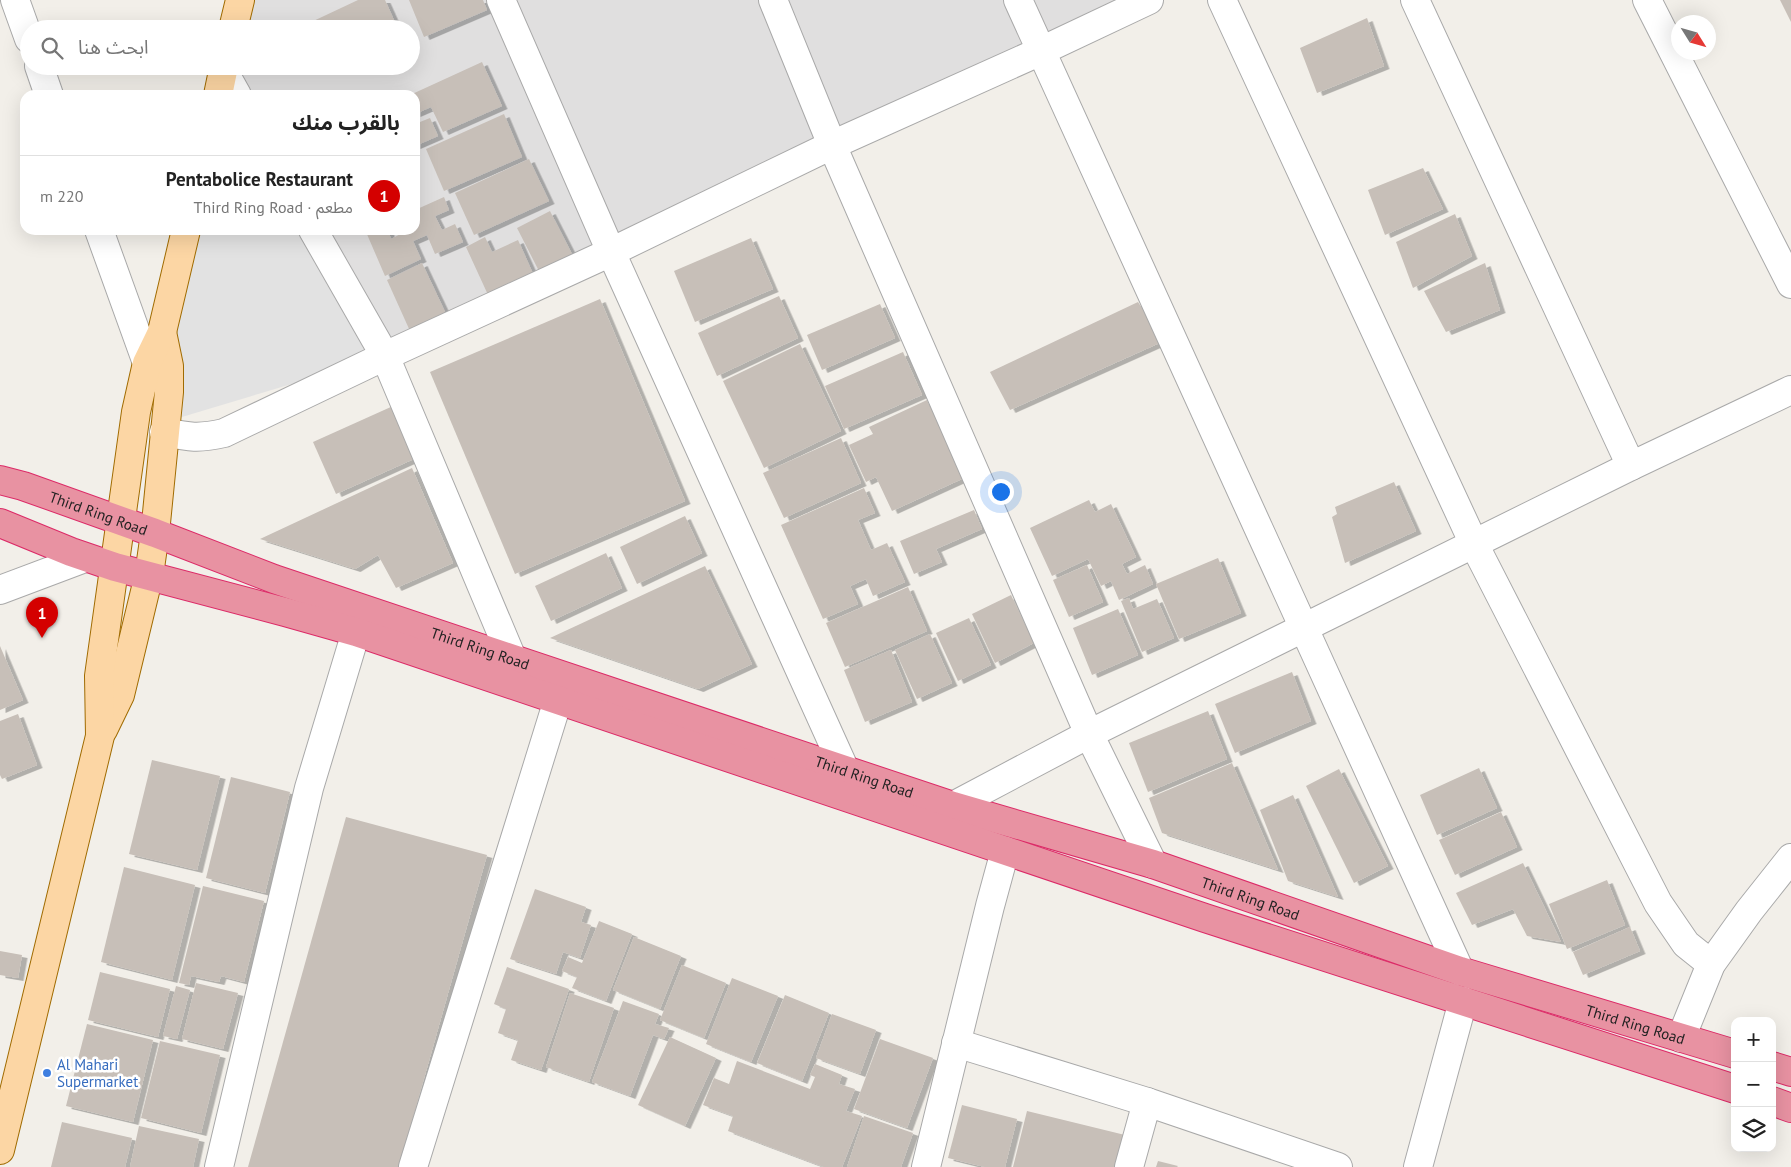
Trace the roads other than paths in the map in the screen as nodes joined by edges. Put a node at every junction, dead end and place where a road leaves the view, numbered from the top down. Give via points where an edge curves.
1 (15, 0) edge
2 (501, 0) edge
3 (773, 0) edge
4 (1018, 0) edge
5 (1149, 0) edge
6 (1222, 0) edge
7 (1415, 0) edge
8 (1647, 0) edge
9 (22, 20) edge
10 (1041, 51) junction
11 (42, 75) edge
12 (222, 77) edge
13 (47, 90) edge
14 (234, 90) edge
15 (832, 145) junction
16 (101, 235) edge
17 (185, 235) edge
18 (317, 235) edge
19 (611, 252) junction
20 (1791, 284) edge
21 (162, 332) junction
22 (384, 356) junction
23 (147, 363) junction
24 (1791, 390) edge
25 (164, 432) junction
26 (1631, 466) junction
27 (0, 480) edge
28 (122, 521) junction
29 (0, 523) edge
30 (155, 533) junction
31 (1474, 544) junction
32 (85, 558) junction
33 (115, 567) junction
34 (149, 575) junction
35 (0, 590) edge
36 (1303, 628) junction
37 (356, 632) junction
38 (512, 658) junction
39 (558, 700) junction
40 (1089, 734) junction
41 (100, 736) junction
42 (846, 770) junction
43 (953, 806) junction
44 (1005, 851) junction
45 (1791, 858) edge
46 (1153, 864) junction
47 (1711, 964) junction
48 (1460, 971) junction
49 (1463, 1001) junction
50 (1681, 1038) junction
51 (956, 1043) junction
52 (1731, 1053) edge
53 (1776, 1067) edge
54 (1791, 1072) edge
55 (1731, 1088) edge
56 (1147, 1102) junction
57 (1776, 1103) edge
58 (1791, 1108) edge
59 (1, 1143) edge
60 (218, 1167) edge
61 (413, 1167) edge
62 (926, 1167) edge
63 (1129, 1167) edge
64 (1338, 1167) edge
65 (1418, 1167) edge

1 - 9 street
2 - 19 street
3 - 15 street
4 - 10 street
5 - 10 street
6 - 31 street
7 - 26 street
8 - 20 street
10 - 15 street
10 - 36 street
11 - 13 street
12 - 14 street
15 - 19 street
15 - 40 street
16 - 23 street
17 - 21 main road
18 - 22 street
19 - 22 street
19 - 42 street
21 - 23 main road
21 - 25 main road via 169,366
22 - 25 street via 224,433 203,438
22 - 38 street
23 - 28 main road via 136,412
24 - 26 street
25 - 30 main road
26 - 31 street
27 - 28 highway, Third Ring Road
28 - 30 highway, Third Ring Road
28 - 33 main road
29 - 32 highway, Third Ring Road
30 - 34 main road
30 - 38 highway, Third Ring Road via 274,579
31 - 36 street
31 - 47 street via 1658,904 1686,944
32 - 33 highway, Third Ring Road
32 - 35 street
33 - 34 highway, Third Ring Road
33 - 41 main road via 99,676
34 - 37 highway, Third Ring Road
34 - 41 main road via 120,695
36 - 40 street
36 - 48 street
37 - 39 highway, Third Ring Road
37 - 60 street via 309,788
38 - 42 highway, Third Ring Road
39 - 44 highway, Third Ring Road
39 - 61 street
40 - 43 street
40 - 46 street
41 - 59 main road
42 - 43 highway, Third Ring Road
43 - 46 highway, Third Ring Road
44 - 49 highway, Third Ring Road
44 - 51 street
45 - 47 street
46 - 48 highway, Third Ring Road
47 - 50 street
48 - 50 highway, Third Ring Road
49 - 55 highway, Third Ring Road
49 - 65 street
50 - 52 highway, Third Ring Road
51 - 56 street
51 - 62 street
53 - 54 highway
56 - 63 street
56 - 64 street
57 - 58 highway

